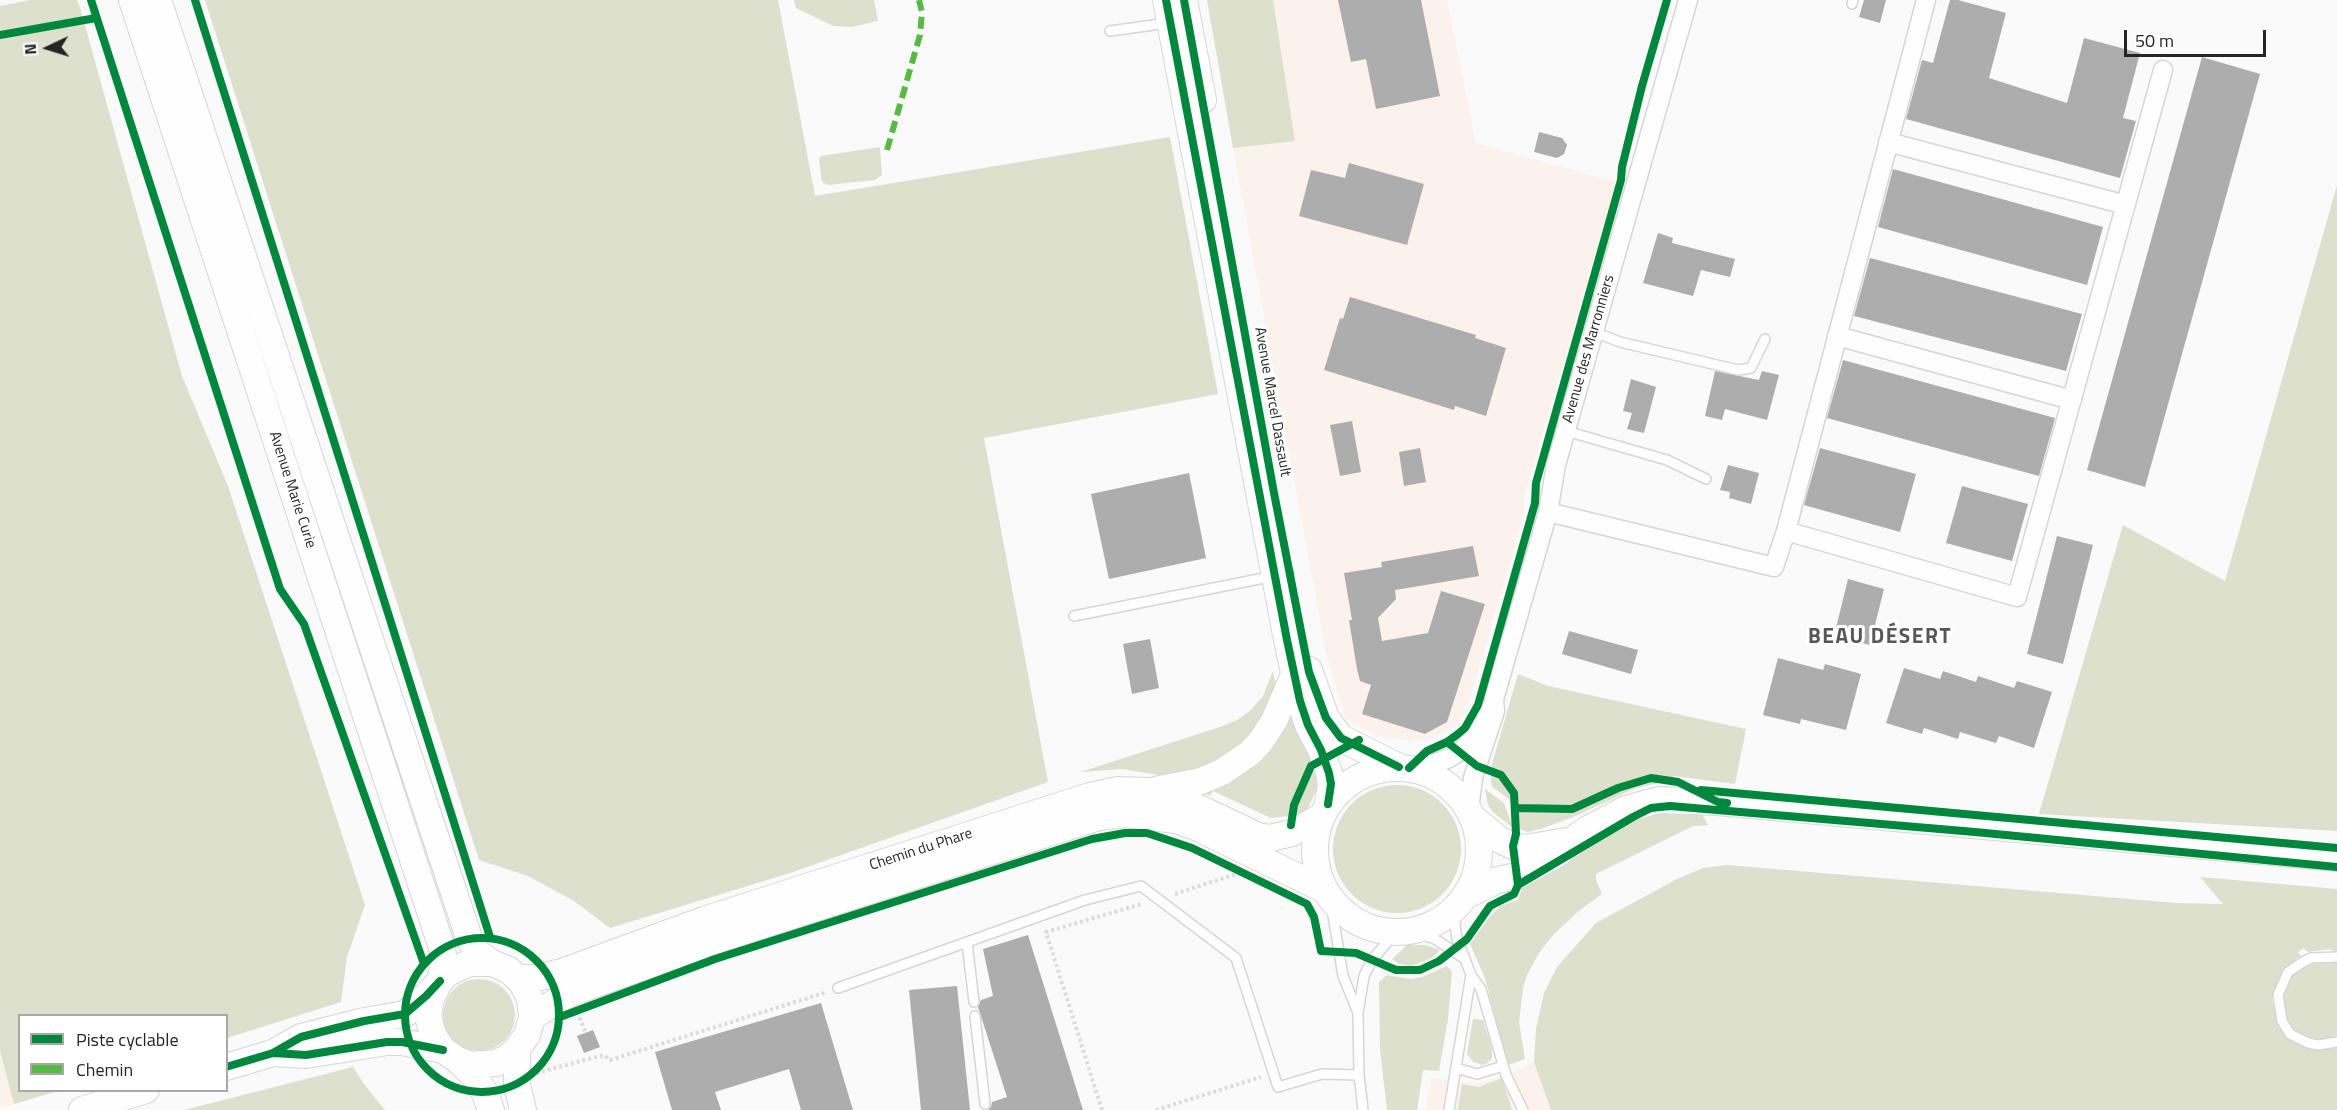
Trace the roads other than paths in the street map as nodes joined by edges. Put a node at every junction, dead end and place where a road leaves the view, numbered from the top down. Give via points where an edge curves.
1 (132, 0) edge
2 (158, 0) edge
3 (1688, 0) edge
4 (1926, 0) edge
5 (1177, 10) edge
6 (1110, 31) dead end
7 (2163, 70) dead end
8 (1888, 142) junction
9 (2126, 205) junction
10 (1594, 332) junction
11 (1837, 336) junction
12 (1766, 339) dead end
13 (2072, 400) junction
14 (1566, 431) junction
15 (1706, 478) dead end
16 (1548, 512) junction
17 (1786, 531) junction
18 (1282, 575) junction
19 (1074, 615) dead end
20 (1294, 675) junction
21 (1494, 699) junction
22 (1408, 769) junction
23 (1146, 791) junction
24 (1325, 810) junction
25 (1471, 813) junction
26 (1572, 840) junction
27 (2337, 858) edge
28 (1328, 894) junction
29 (1462, 900) junction
30 (1408, 931) junction
31 (967, 942) junction
32 (2337, 957) edge
33 (1465, 959) junction
34 (492, 963) junction
35 (1471, 975) junction
36 (517, 978) junction
37 (440, 981) junction
38 (838, 988) road end
39 (974, 1002) dead end
40 (1358, 1013) junction
41 (975, 1016) dead end
42 (532, 1017) junction
43 (2337, 1042) edge
44 (517, 1050) junction
45 (273, 1053) junction
46 (451, 1055) junction
47 (228, 1066) edge
48 (1503, 1066) junction
49 (1456, 1068) junction
50 (1359, 1076) junction
51 (140, 1092) edge
52 (985, 1104) dead end
53 (82, 1110) edge
54 (491, 1110) edge
55 (523, 1110) edge
56 (1363, 1110) edge
57 (1449, 1110) edge
58 (1523, 1110) edge

1 - 37 main road, Avenue Marie Curie via 442,948
2 - 34 main road, Avenue Marie Curie via 469,938 477,952
3 - 10 street, Avenue des Marronniers
4 - 8 street
5 - 6 lane
5 - 18 main road, Avenue Marcel Dassault
7 - 9 street
8 - 9 street
8 - 11 street
9 - 13 street
10 - 12 lane via 1620,342 1738,370 1751,368
10 - 14 street, Avenue des Marronniers
11 - 13 street
11 - 17 street
13 - 17 street via 2017,597
14 - 15 lane via 1667,460
14 - 16 street, Avenue des Marronniers
16 - 17 street via 1774,567
16 - 21 street, Avenue des Marronniers
18 - 19 lane
18 - 20 main road, Avenue Marcel Dassault
18 - 22 main road, Avenue Marcel Dassault via 1326,718 1341,738
20 - 23 main road via 1285,700 1261,741 1240,761 1201,781
20 - 24 main road, Avenue Marcel Dassault via 1308,725 1329,773 1331,784
21 - 22 street, Avenue des Marronniers via 1464,749 1449,758
21 - 25 street, Avenue des Marronniers via 1496,711 1473,778
22 - 24 main road via 1372,771 1347,784
22 - 25 main road via 1448,785
23 - 24 main road, Chemin du Phare via 1178,798 1257,836 1270,838 1292,833
23 - 36 main road, Chemin du Phare via 1118,790 1081,798 704,920 562,972
24 - 28 main road via 1316,834 1315,853
25 - 26 main road via 1500,840 1513,846 1535,847
25 - 29 main road via 1479,857 1474,878
26 - 27 main road via 1642,803 1685,799
26 - 29 main road via 1559,853 1537,865 1497,880
28 - 30 main road via 1341,910 1369,927
28 - 40 lane via 1343,976
28 - 42 main road, Chemin du Phare via 1196,827 1137,814 1100,817 709,943 568,994
29 - 30 main road via 1446,916
29 - 33 lane via 1455,925
30 - 33 lane via 1436,939
30 - 40 lane via 1389,940 1372,960 1364,976
31 - 38 lane
31 - 39 lane
31 - 50 lane via 1085,900 1141,886 1236,958 1278,1087 1322,1074
32 - 43 lane via 2311,958 2288,972 2278,995 2282,1021 2290,1034 2318,1045
33 - 35 lane
34 - 36 main road
34 - 37 main road via 469,963
35 - 48 lane via 1481,989
35 - 49 lane
36 - 42 main road via 530,999
37 - 45 main road via 405,1014 301,1037
37 - 46 main road via 428,1016 433,1035
40 - 50 lane
41 - 52 lane
42 - 44 main road via 528,1035
44 - 46 main road via 496,1063 470,1065
44 - 55 main road via 517,1085
45 - 46 main road via 306,1054 395,1042
45 - 47 main road
46 - 54 main road via 476,1077
48 - 49 lane via 1477,1074
48 - 58 lane
49 - 57 lane
50 - 56 lane
51 - 53 main road

